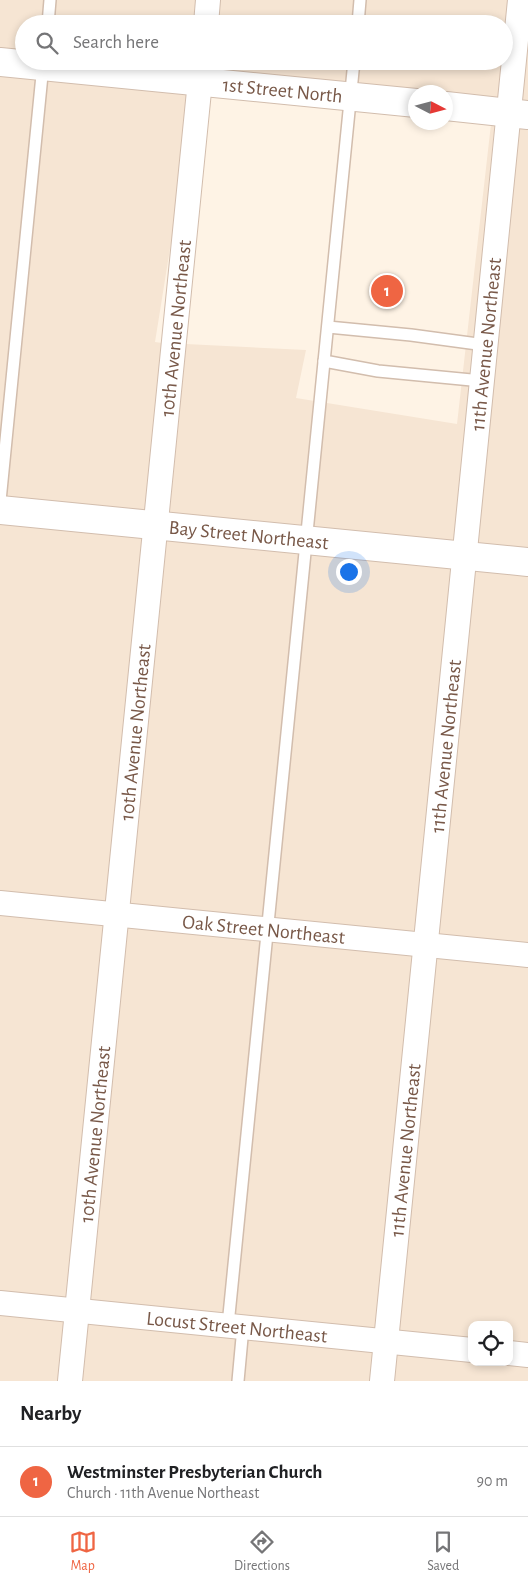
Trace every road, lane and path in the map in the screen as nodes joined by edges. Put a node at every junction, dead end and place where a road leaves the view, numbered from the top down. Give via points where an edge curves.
1 (50, 0) edge
2 (208, 0) edge
3 (360, 0) edge
4 (520, 0) edge
5 (49, 15) edge
6 (207, 15) edge
7 (359, 15) edge
8 (0, 62) edge
9 (15, 63) edge
10 (43, 70) edge
11 (162, 70) edge
12 (353, 70) edge
13 (201, 72) edge
14 (351, 97) junction
15 (408, 102) edge
16 (453, 107) edge
17 (518, 114) edge
18 (328, 327) junction
19 (485, 345) junction
20 (324, 362) junction
21 (482, 381) junction
22 (0, 501) edge
23 (0, 510) edge
24 (156, 525) junction
25 (307, 540) junction
26 (464, 556) junction
27 (528, 562) edge
28 (0, 903) edge
29 (117, 914) junction
30 (268, 929) junction
31 (426, 945) junction
32 (528, 955) edge
33 (0, 1303) edge
34 (78, 1310) junction
35 (236, 1326) junction
36 (386, 1341) junction
37 (468, 1350) edge
38 (513, 1353) edge
39 (528, 1355) edge
40 (70, 1381) edge
41 (238, 1381) edge
42 (382, 1381) edge

1 - 5 lane
2 - 6 street
3 - 7 lane
4 - 17 street, 11th Avenue Northeast
8 - 9 street, 1st Street North
10 - 22 lane
11 - 13 street, 1st Street North
12 - 14 lane
13 - 14 street, 1st Street North
13 - 24 street, 10th Avenue Northeast
14 - 15 street, 1st Street North
14 - 18 lane
16 - 17 street
17 - 19 street, 11th Avenue Northeast
18 - 19 lane
18 - 20 lane
19 - 21 street, 11th Avenue Northeast
20 - 21 lane
20 - 25 lane
21 - 26 street, 11th Avenue Northeast
23 - 24 street, Bay Street Northeast
24 - 25 street, Bay Street Northeast
24 - 29 street, 10th Avenue Northeast
25 - 26 street, Bay Street Northeast
25 - 30 lane
26 - 27 street, Bay Street Northeast
26 - 31 street, 11th Avenue Northeast
28 - 29 street, Oak Street Northeast
29 - 30 street, Oak Street Northeast
29 - 34 street, 10th Avenue Northeast
30 - 31 street, Oak Street Northeast
30 - 35 lane
31 - 32 street, Oak Street Northeast
31 - 36 street, 11th Avenue Northeast
33 - 34 street, Locust Street Northeast
34 - 35 street, Locust Street Northeast
34 - 40 street, 10th Avenue Northeast
35 - 36 street, Locust Street Northeast
35 - 41 lane
36 - 37 street, Locust Street Northeast
36 - 42 street, 11th Avenue Northeast
38 - 39 street

